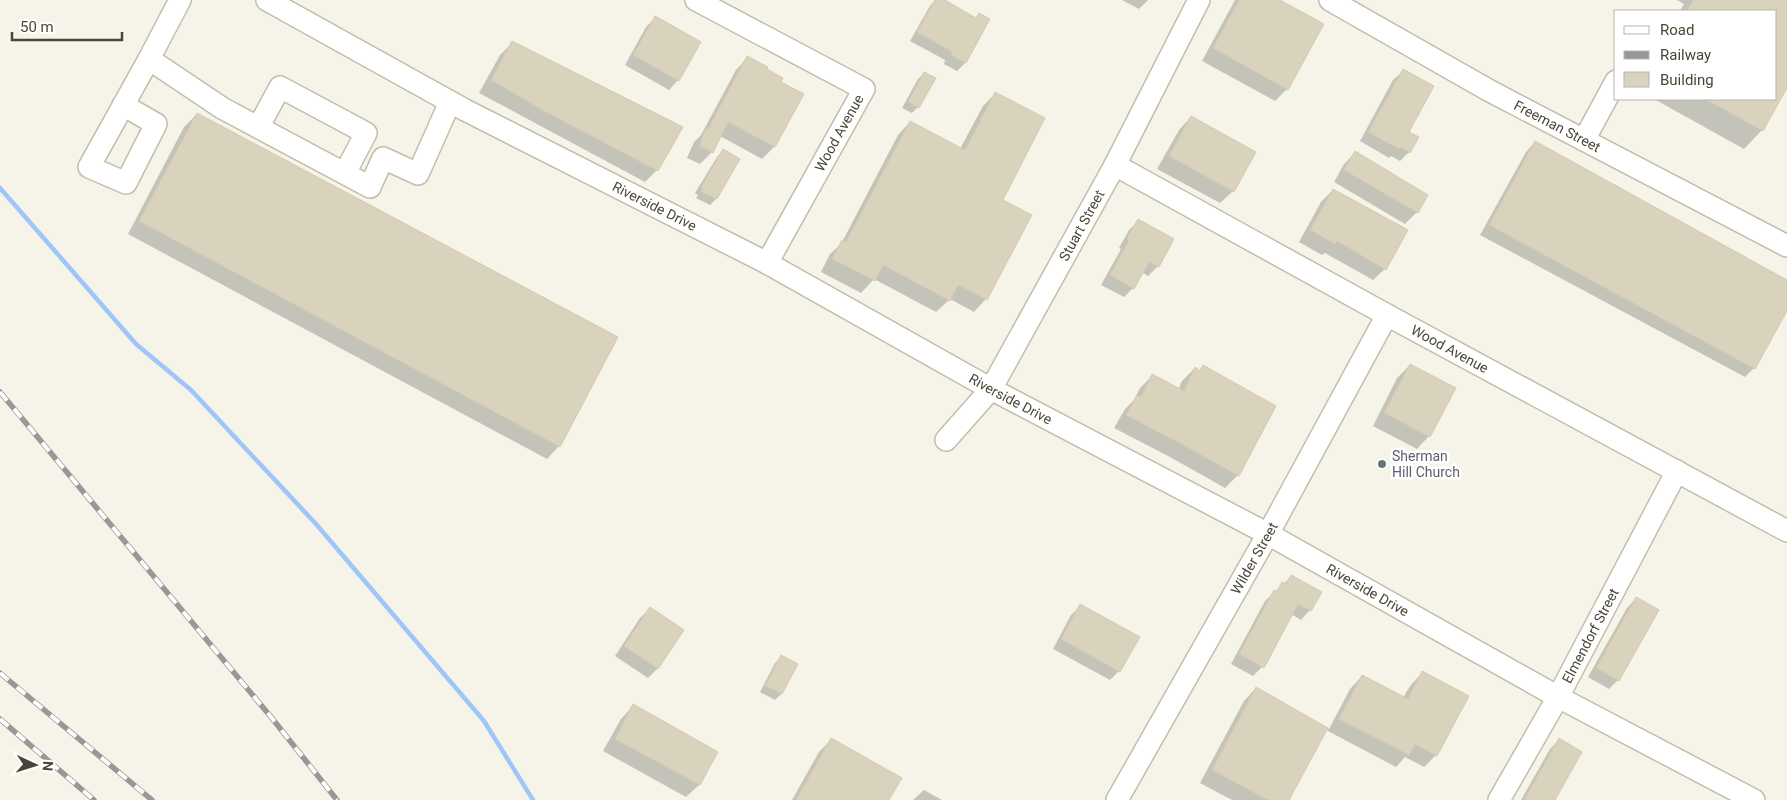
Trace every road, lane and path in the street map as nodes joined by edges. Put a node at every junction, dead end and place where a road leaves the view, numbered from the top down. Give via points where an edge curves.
1 (180, 0) edge
2 (267, 0) edge
3 (696, 0) edge
4 (1199, 0) edge
5 (1330, 0) edge
6 (727, 7) edge
7 (149, 59) junction
8 (1614, 85) edge
9 (450, 102) junction
10 (122, 105) dead end
11 (259, 126) junction
12 (1584, 140) junction
13 (1115, 165) junction
14 (345, 173) junction
15 (1787, 246) edge
16 (767, 263) junction
17 (1387, 315) junction
18 (990, 389) junction
19 (946, 440) dead end
20 (1677, 471) junction
21 (1787, 531) edge
22 (1268, 534) junction
23 (1558, 697) junction
24 (1117, 800) edge
25 (1499, 800) edge
26 (1754, 800) edge

1 - 7 street
2 - 9 street, Riverside Drive
3 - 6 street, Wood Avenue
4 - 13 street, Stuart Street
5 - 12 street, Freeman Street
6 - 16 street, Wood Avenue via 864,89
7 - 10 street
7 - 11 street via 222,108
8 - 12 street
9 - 14 street via 418,174 384,158 370,188
9 - 16 street, Riverside Drive
11 - 14 street
11 - 14 street via 280,87 366,133
12 - 15 street, Freeman Street
13 - 17 street, Wood Avenue
13 - 18 street, Stuart Street
16 - 18 street, Riverside Drive
17 - 20 street, Wood Avenue
17 - 22 street, Wilder Street
18 - 19 street, Stuart Street
18 - 22 street, Riverside Drive
20 - 21 street, Wood Avenue
20 - 23 street, Elmendorf Street
22 - 23 street, Riverside Drive
22 - 24 street, Wilder Street
23 - 25 street, Elmendorf Street
23 - 26 street, Riverside Drive

